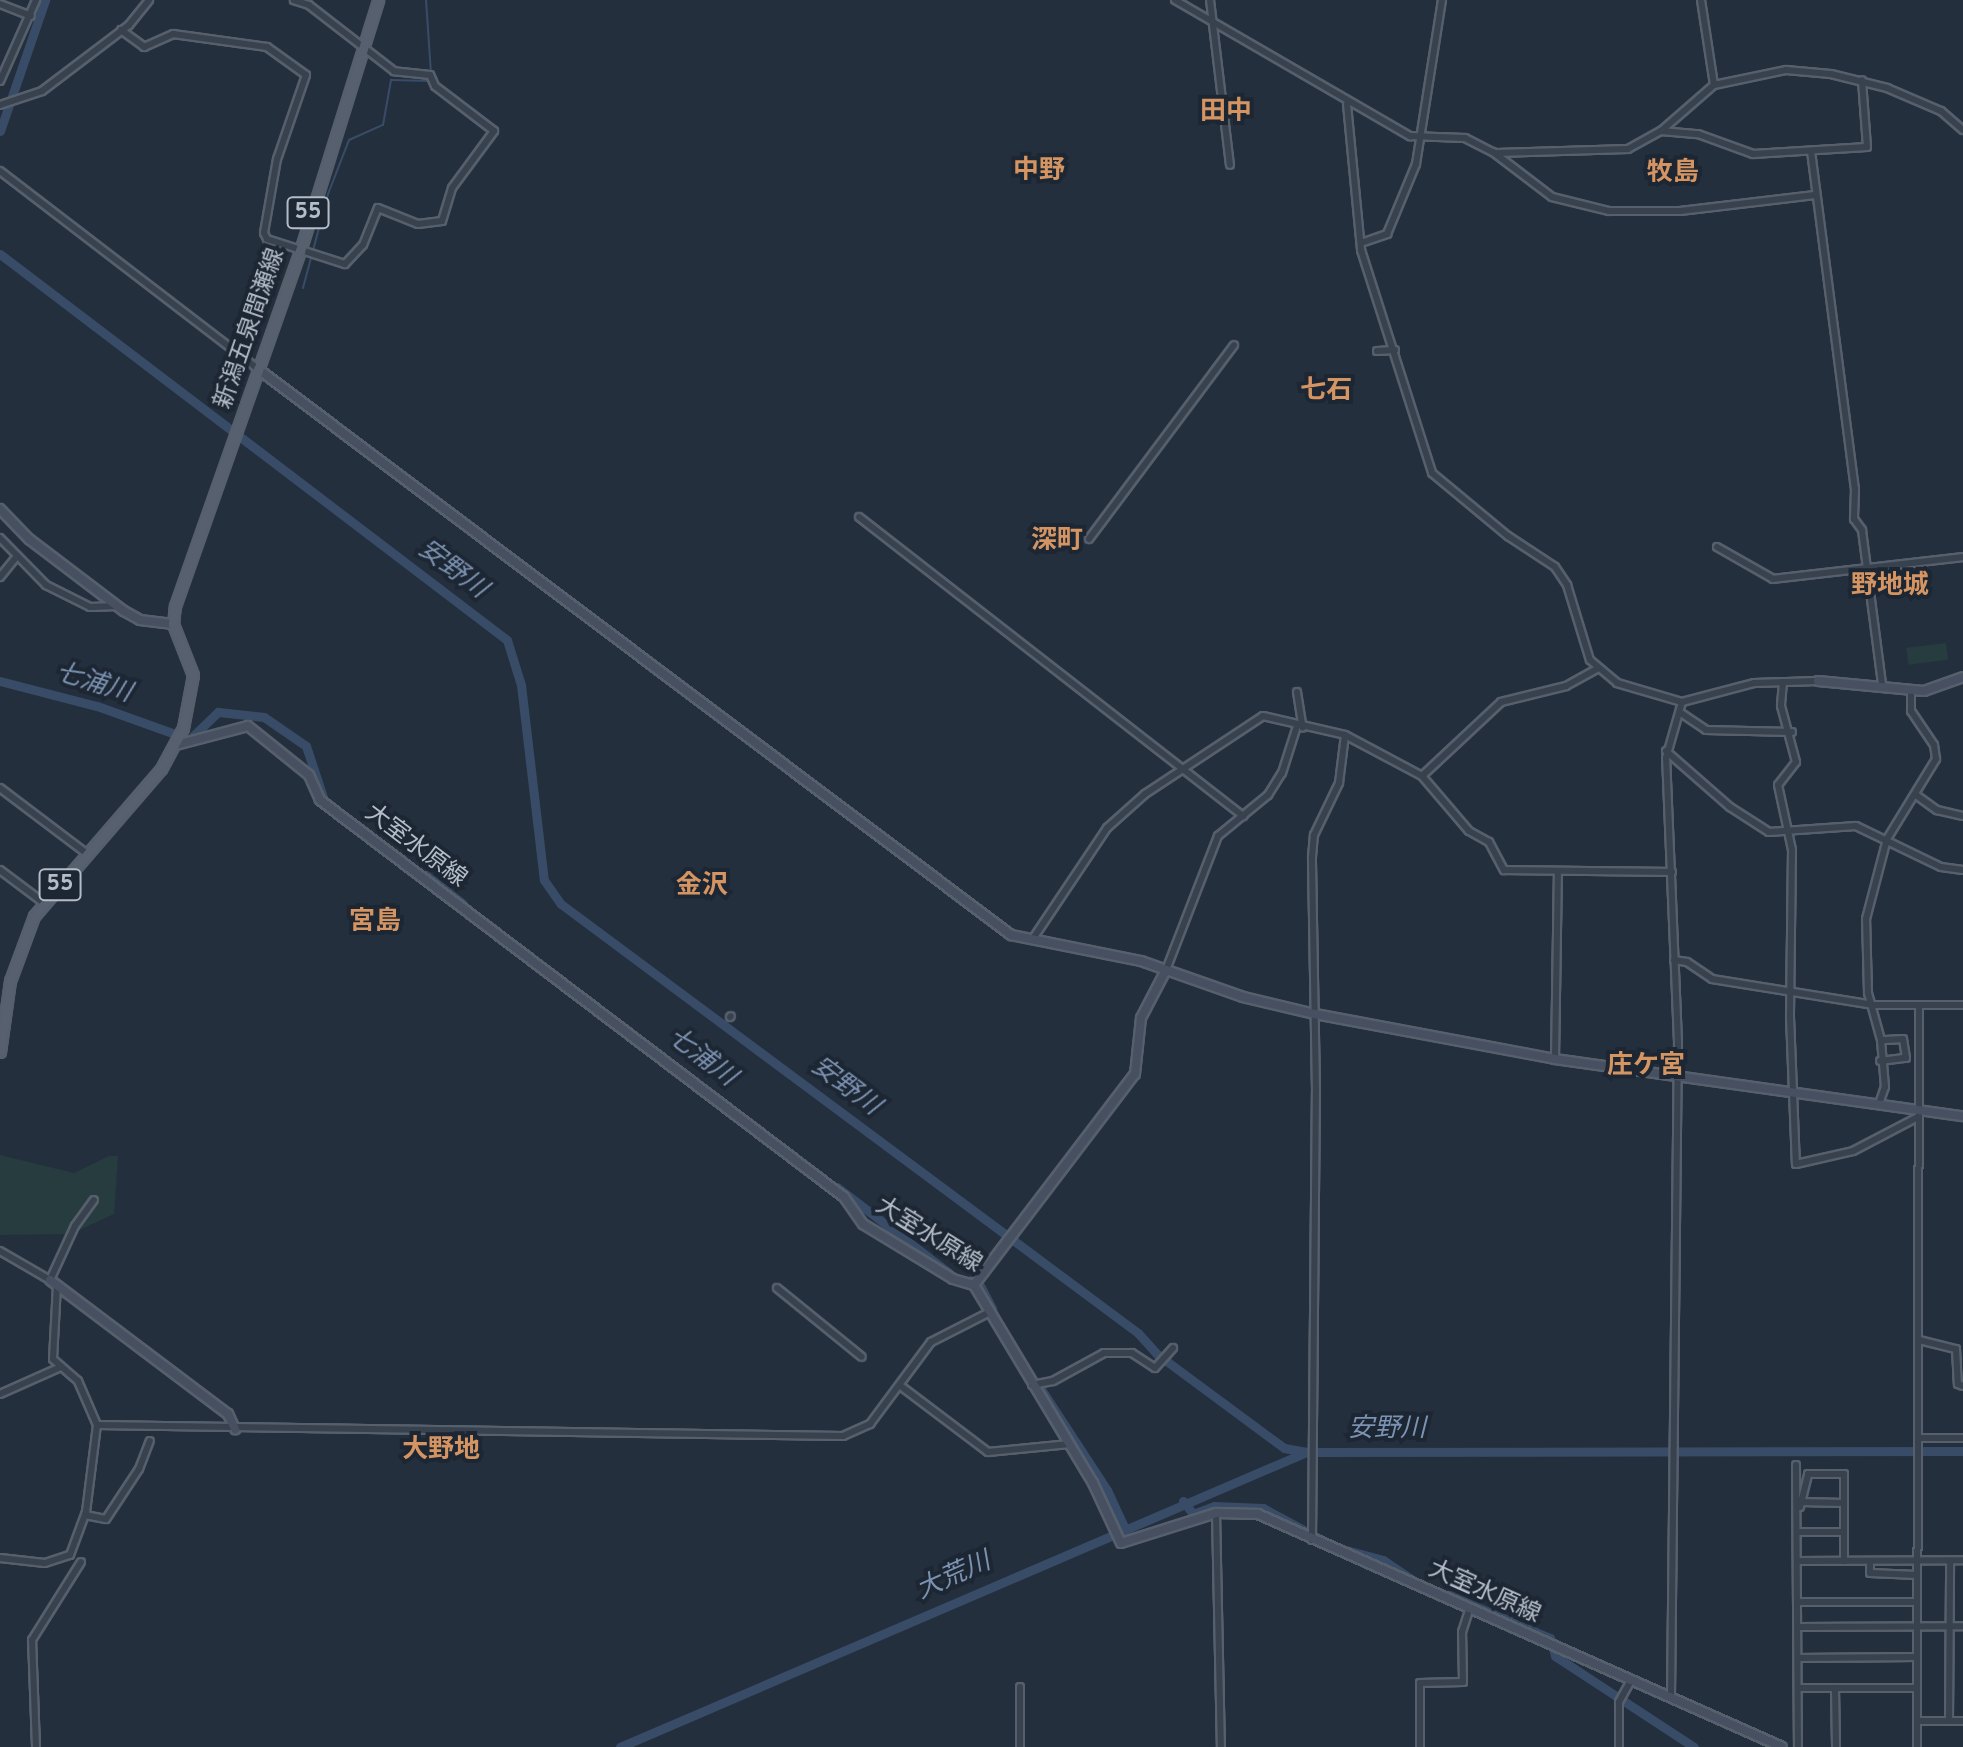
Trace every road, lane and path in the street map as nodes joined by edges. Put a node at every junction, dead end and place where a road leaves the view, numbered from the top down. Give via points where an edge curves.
1 (36, 0) edge
2 (149, 0) edge
3 (294, 0) edge
4 (378, 0) edge
5 (1175, 0) edge
6 (1210, 0) edge
7 (1442, 0) edge
8 (1701, 0) edge
9 (0, 4) edge
10 (31, 16) junction
11 (1212, 24) junction
12 (121, 30) junction
13 (364, 49) junction
14 (1862, 80) junction
15 (0, 81) edge
16 (1714, 85) junction
17 (0, 104) edge
18 (1347, 104) junction
19 (1963, 130) edge
20 (1661, 131) junction
21 (1423, 139) junction
22 (1811, 151) junction
23 (1493, 152) junction
24 (1230, 165) dead end
25 (0, 171) edge
26 (1815, 195) junction
27 (1361, 243) junction
28 (300, 251) junction
29 (1234, 345) dead end
30 (1395, 350) junction
31 (1377, 351) dead end
32 (258, 369) junction
33 (0, 509) edge
34 (859, 517) dead end
35 (0, 538) edge
36 (1089, 539) dead end
37 (1717, 547) dead end
38 (17, 556) junction
39 (1963, 557) edge
40 (1865, 571) junction
41 (0, 577) edge
42 (117, 606) junction
43 (173, 624) junction
44 (1598, 668) junction
45 (1963, 677) edge
46 (1818, 681) joint
47 (1783, 682) junction
48 (1882, 685) junction
49 (1911, 691) junction
50 (1297, 692) dead end
51 (1682, 702) junction
52 (1681, 713) junction
53 (1300, 727) junction
54 (1792, 732) junction
55 (1345, 735) junction
56 (176, 745) junction
57 (1666, 751) junction
58 (1187, 768) junction
59 (1422, 776) junction
60 (0, 788) edge
61 (1916, 795) junction
62 (1243, 816) junction
63 (1963, 816) edge
64 (1788, 830) junction
65 (1887, 839) junction
66 (86, 853) junction
67 (0, 870) edge
68 (1963, 870) edge
69 (1558, 871) junction
70 (1672, 872) junction
71 (44, 903) junction
72 (1031, 942) junction
73 (1674, 960) junction
74 (1166, 970) junction
75 (1791, 990) junction
76 (1874, 1005) junction
77 (1919, 1005) junction
78 (1963, 1005) edge
79 (1315, 1014) junction
80 (1881, 1040) junction
81 (0, 1052) edge
82 (1555, 1059) junction
83 (1880, 1061) junction
84 (1678, 1076) junction
85 (1793, 1093) junction
86 (1879, 1104) junction
87 (1919, 1113) junction
88 (1963, 1116) edge
89 (94, 1200) dead end
90 (0, 1251) edge
91 (54, 1283) junction
92 (974, 1285) junction
93 (777, 1288) dead end
94 (990, 1312) junction
95 (1919, 1340) junction
96 (1171, 1350) dead end
97 (862, 1357) dead end
98 (61, 1367) junction
99 (1032, 1385) junction
100 (1963, 1386) edge
101 (902, 1387) junction
102 (0, 1394) edge
103 (97, 1425) junction
104 (235, 1429) junction
105 (1963, 1438) edge
106 (1919, 1440) junction
107 (150, 1441) dead end
108 (1070, 1444) junction
109 (1796, 1465) dead end
110 (1801, 1502) junction
111 (1844, 1503) junction
112 (1216, 1513) junction
113 (85, 1515) junction
114 (1797, 1518) junction
115 (1798, 1532) junction
116 (1844, 1532) junction
117 (1314, 1536) junction
118 (0, 1558) edge
119 (1963, 1560) edge
120 (1798, 1561) junction
121 (1844, 1561) junction
122 (1870, 1561) junction
123 (1950, 1561) junction
124 (81, 1562) dead end
125 (1917, 1562) junction
126 (1917, 1575) junction
127 (1798, 1602) junction
128 (1917, 1602) junction
129 (1469, 1610) junction
130 (1917, 1626) junction
131 (1950, 1626) junction
132 (1963, 1626) edge
133 (1798, 1627) junction
134 (1917, 1657) junction
135 (1798, 1658) junction
136 (1632, 1679) junction
137 (1020, 1687) dead end
138 (1798, 1688) junction
139 (1835, 1688) junction
140 (1917, 1688) junction
141 (1671, 1697) junction
142 (1917, 1721) junction
143 (1949, 1721) junction
144 (1963, 1721) edge
145 (36, 1747) edge
146 (1020, 1747) edge
147 (1221, 1747) edge
148 (1420, 1747) edge
149 (1619, 1747) edge
150 (1782, 1747) edge
151 (1798, 1747) edge
152 (1836, 1747) edge
153 (1917, 1747) edge

1 - 10 street
2 - 12 street via 141,15
3 - 13 street via 309,5
4 - 13 main road, 新潟五泉間瀬線 / 55
5 - 11 street
6 - 11 street
7 - 21 street via 1431,46
8 - 16 street
9 - 10 street
10 - 15 street
11 - 18 street
11 - 24 street
12 - 17 street via 42,91
12 - 28 street via 144,47 182,35 267,47 306,75 280,147 264,233 267,239
13 - 28 main road, 新潟五泉間瀬線 / 55
13 - 28 street via 394,71 430,75 435,86 494,131 452,188 442,221 418,224 378,208 363,245 345,264
14 - 16 street via 1786,70
14 - 19 street via 1919,100
14 - 22 street via 1867,147
16 - 20 street
18 - 21 street
18 - 27 street
20 - 22 street via 1698,134 1753,154
20 - 23 street via 1610,153
21 - 23 street via 1465,138
21 - 27 street via 1387,234
22 - 26 street
23 - 26 street via 1552,197 1609,211 1745,207
25 - 32 street
26 - 40 street
27 - 30 street
28 - 32 main road, 新潟五泉間瀬線 / 55
29 - 36 street
30 - 31 street
30 - 44 street via 1427,466 1461,500 1555,567 1567,585 1590,660
32 - 43 main road, 新潟五泉間瀬線 / 55
32 - 72 street via 494,542 989,921
33 - 42 street via 29,539
34 - 58 street
35 - 38 street
37 - 40 street via 1773,579
38 - 41 street
38 - 42 street via 66,597 90,607
39 - 40 street
40 - 48 street
42 - 43 street via 140,620
43 - 56 main road, 55 via 191,665 193,687
44 - 51 street via 1627,688
44 - 59 street via 1566,686 1501,702
45 - 49 street
46 - 47 street
46 - 48 street
47 - 51 street via 1721,689
47 - 54 street via 1781,706
48 - 49 street
49 - 61 street via 1911,711 1934,745 1936,759
50 - 53 street
51 - 52 street
52 - 54 street via 1706,730
52 - 57 street
53 - 55 street
53 - 58 street via 1263,716
53 - 62 street via 1268,795
54 - 64 street via 1796,762 1778,785
55 - 59 street
55 - 79 street via 1339,783 1312,845
56 - 66 main road, 55
56 - 92 street, 大室水原線 via 248,726 309,775 320,800 844,1197 863,1224 953,1279
57 - 64 street via 1730,807 1769,832
57 - 70 street
58 - 62 street
58 - 72 street via 1145,794 1107,828
59 - 69 street via 1469,831 1489,842 1500,868
60 - 66 street
61 - 63 street via 1937,810
61 - 65 street
62 - 74 street via 1214,844
64 - 65 street via 1856,826
64 - 75 street
65 - 68 street via 1941,867
65 - 76 street via 1866,919 1868,993
66 - 71 main road, 55
67 - 71 street
69 - 70 street
69 - 82 street
70 - 73 street
71 - 81 main road, 55 via 19,950
72 - 74 street
73 - 75 street via 1687,962 1712,979
73 - 84 street
74 - 79 street via 1243,997
74 - 92 street via 1141,1018 1135,1074
75 - 76 street
75 - 85 street
76 - 77 street
76 - 80 street
77 - 78 street
77 - 87 street
79 - 82 street
79 - 117 street
80 - 83 street
80 - 83 street via 1903,1039 1906,1058
82 - 84 street
83 - 86 street via 1885,1087
84 - 85 street
84 - 141 street
85 - 86 street
85 - 87 street via 1796,1164 1853,1151
86 - 87 street
87 - 88 street
87 - 95 street
89 - 91 street via 75,1226
90 - 91 street
91 - 98 street via 53,1359
91 - 104 street via 228,1414
92 - 94 street, 大室水原線
93 - 97 street
94 - 99 street, 大室水原線
94 - 101 street via 931,1342
95 - 100 street via 1956,1349 1958,1384
95 - 106 street
96 - 99 street via 1158,1365 1132,1353 1104,1353 1053,1381
98 - 102 street
98 - 103 street via 78,1381
99 - 108 street, 大室水原線
101 - 104 street via 864,1428 833,1437
101 - 108 street via 988,1452
103 - 104 street
103 - 113 street
105 - 106 street
106 - 125 street
107 - 113 street via 139,1469 106,1519
108 - 112 street, 大室水原線 via 1120,1540
109 - 114 street
110 - 111 street
110 - 111 street via 1808,1474 1844,1474
110 - 114 street
111 - 116 street
112 - 117 street, 大室水原線 via 1258,1514
112 - 147 street
113 - 118 street via 70,1555 45,1563
114 - 115 street
115 - 116 street
115 - 120 street
116 - 121 street
117 - 129 street, 大室水原線
119 - 123 street
120 - 121 street
120 - 127 street
121 - 122 street
122 - 125 street
122 - 126 street via 1870,1573
123 - 125 street
123 - 131 street
124 - 145 street via 32,1640
125 - 126 street
126 - 128 street
127 - 128 street
127 - 133 street
128 - 130 street
129 - 136 street, 大室水原線
129 - 148 street via 1462,1632 1463,1682 1420,1683
130 - 131 street
130 - 133 street
130 - 134 street
131 - 132 street
131 - 143 street
133 - 135 street
134 - 135 street
134 - 140 street
135 - 138 street
136 - 141 street, 大室水原線
136 - 149 street via 1619,1702
137 - 146 street
138 - 139 street
138 - 151 street
139 - 140 street
139 - 152 street
140 - 142 street
141 - 150 street, 大室水原線
142 - 143 street
142 - 153 street
143 - 144 street

